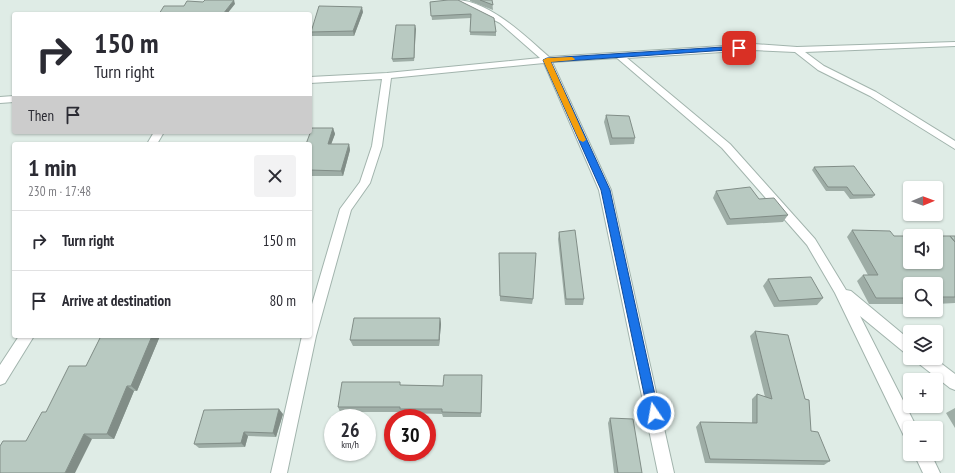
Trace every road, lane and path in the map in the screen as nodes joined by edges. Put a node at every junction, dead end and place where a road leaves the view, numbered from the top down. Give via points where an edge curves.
1 (459, 0) edge
2 (955, 44) edge
3 (797, 50) junction
4 (620, 56) junction
5 (547, 60) junction
6 (387, 76) junction
7 (312, 80) edge
8 (12, 99) edge
9 (0, 100) edge
10 (955, 146) edge
11 (840, 290) junction
12 (312, 328) edge
13 (26, 338) edge
14 (309, 338) edge
15 (903, 342) edge
16 (932, 365) edge
17 (0, 378) edge
18 (955, 383) edge
19 (906, 421) edge
20 (926, 461) edge
21 (279, 473) edge
22 (666, 473) edge
23 (932, 473) edge

1 - 5 street via 503,21
2 - 3 street
3 - 4 street via 754,47
3 - 10 street via 821,68 872,94
4 - 5 street
4 - 11 street via 726,146 811,242
5 - 6 street
5 - 22 street via 605,190
6 - 7 street
6 - 12 street via 377,146 365,183 346,209
8 - 9 street
11 - 15 street
11 - 19 street
13 - 17 street
14 - 21 street
16 - 18 street
20 - 23 street

